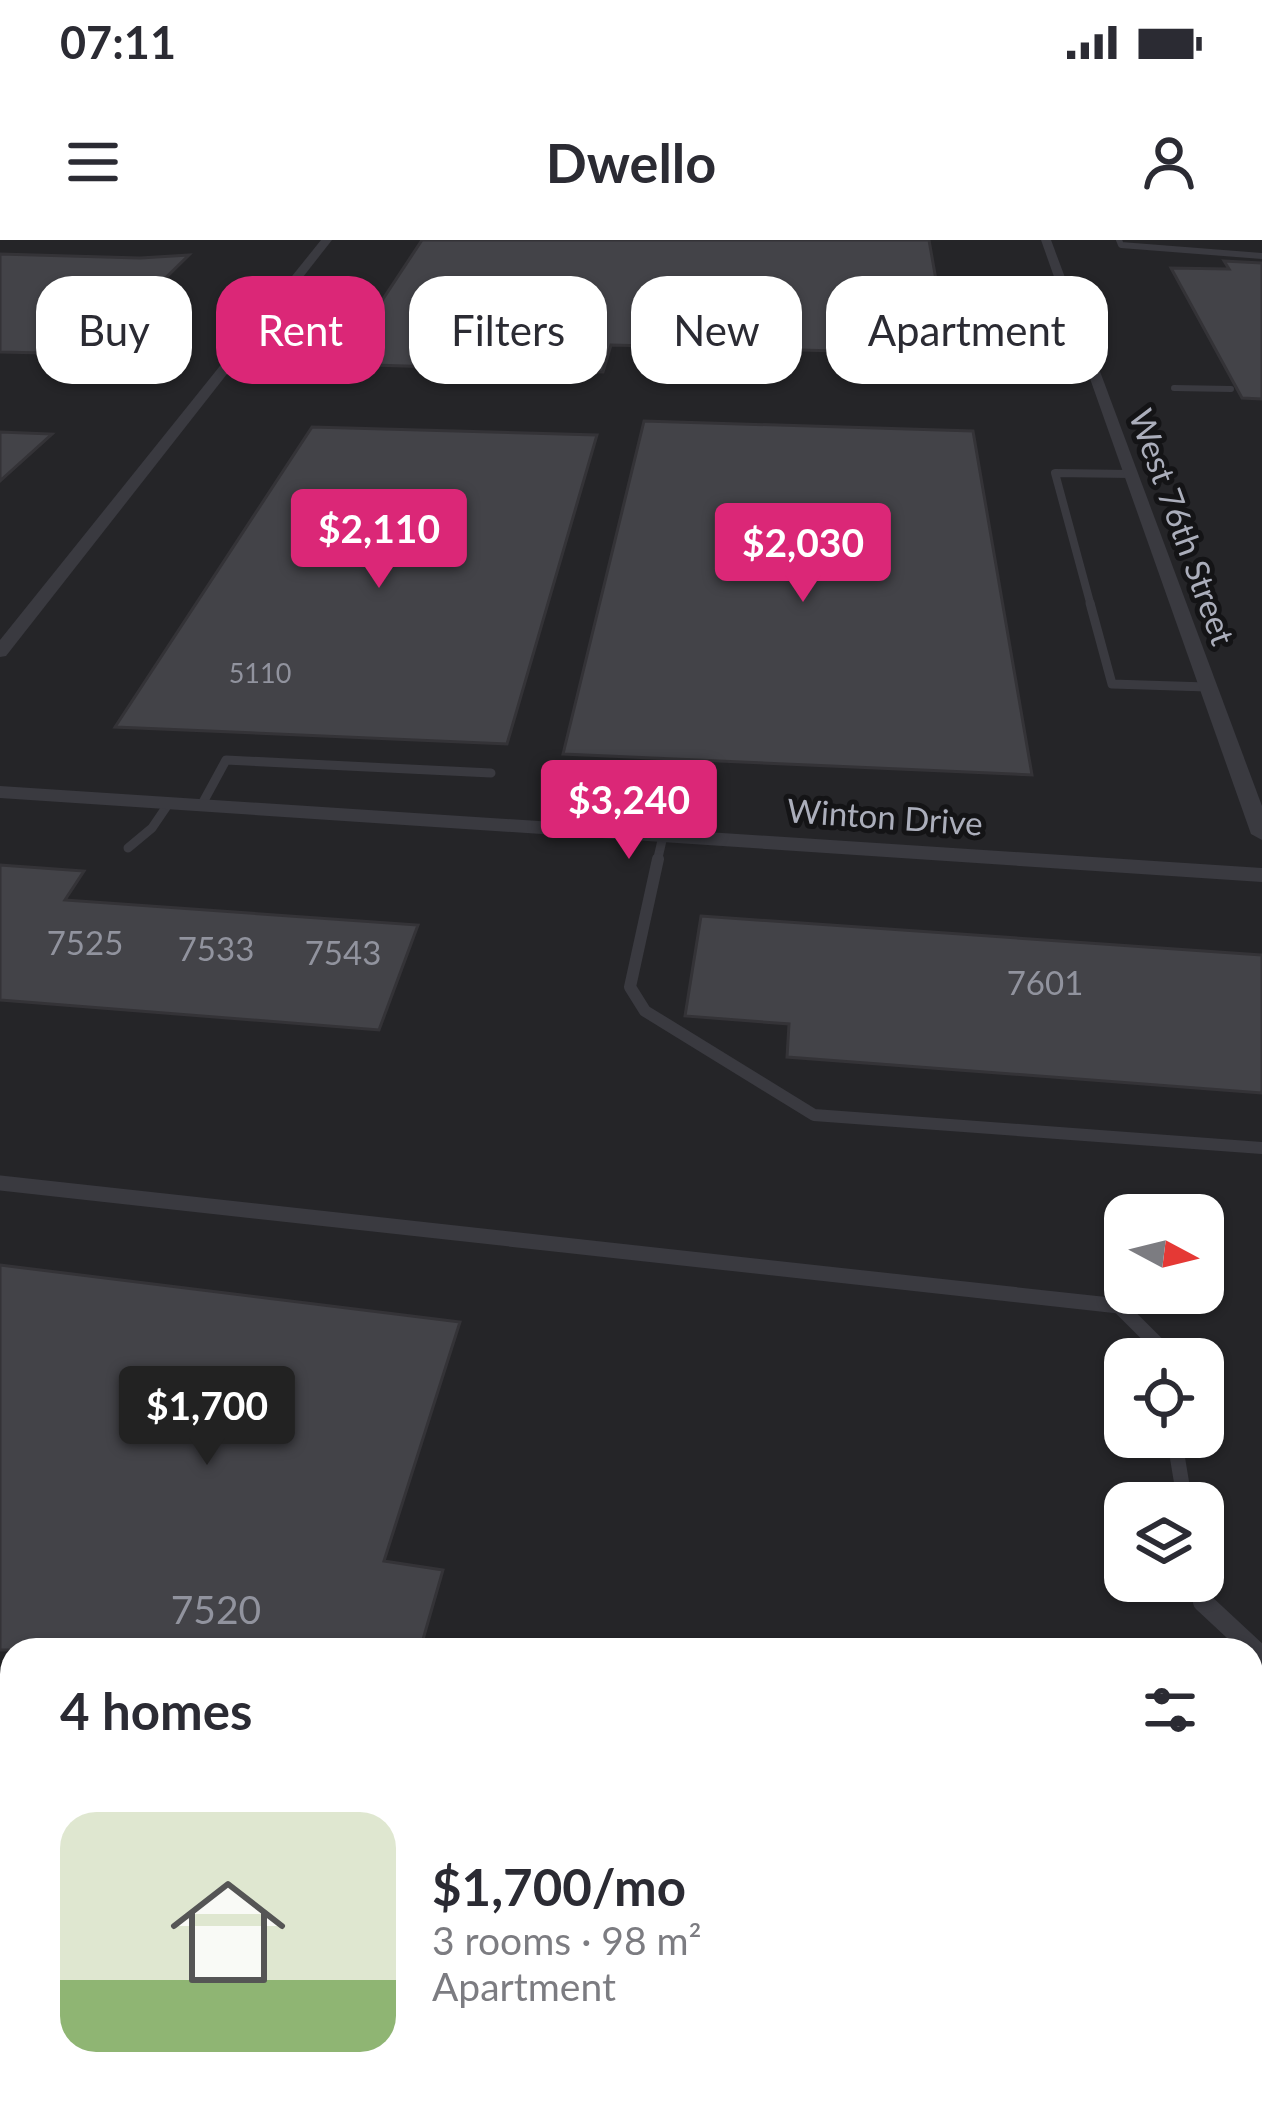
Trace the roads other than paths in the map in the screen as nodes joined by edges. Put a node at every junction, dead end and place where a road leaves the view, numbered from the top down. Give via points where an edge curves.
1 (327, 240) edge
2 (1046, 240) edge
3 (1119, 240) edge
4 (1186, 240) edge
5 (1195, 252) junction
6 (1262, 256) edge
7 (1174, 388) dead end
8 (1231, 389) dead end
9 (1131, 474) junction
10 (0, 652) edge
11 (1207, 687) junction
12 (491, 773) dead end
13 (0, 792) edge
14 (169, 803) junction
15 (201, 806) junction
16 (1262, 834) edge
17 (663, 836) junction
18 (128, 848) dead end
19 (1262, 875) edge
20 (1262, 1148) edge
21 (0, 1183) edge
22 (1151, 1338) edge
23 (1203, 1602) edge
24 (1242, 1638) edge

1 - 10 street
2 - 9 street, West 76th Street
3 - 5 lane
4 - 5 lane
5 - 6 lane
7 - 8 lane
9 - 11 street, West 76th Street
9 - 11 lane via 1055,472 1112,684
11 - 16 street, West 76th Street
12 - 15 lane via 226,760
13 - 14 street, Winton Drive
14 - 15 street, Winton Drive
14 - 18 lane
15 - 17 street, Winton Drive
17 - 19 street, Winton Drive
17 - 20 lane via 630,987 645,1011 814,1115
21 - 22 lane via 1119,1306
23 - 24 lane

